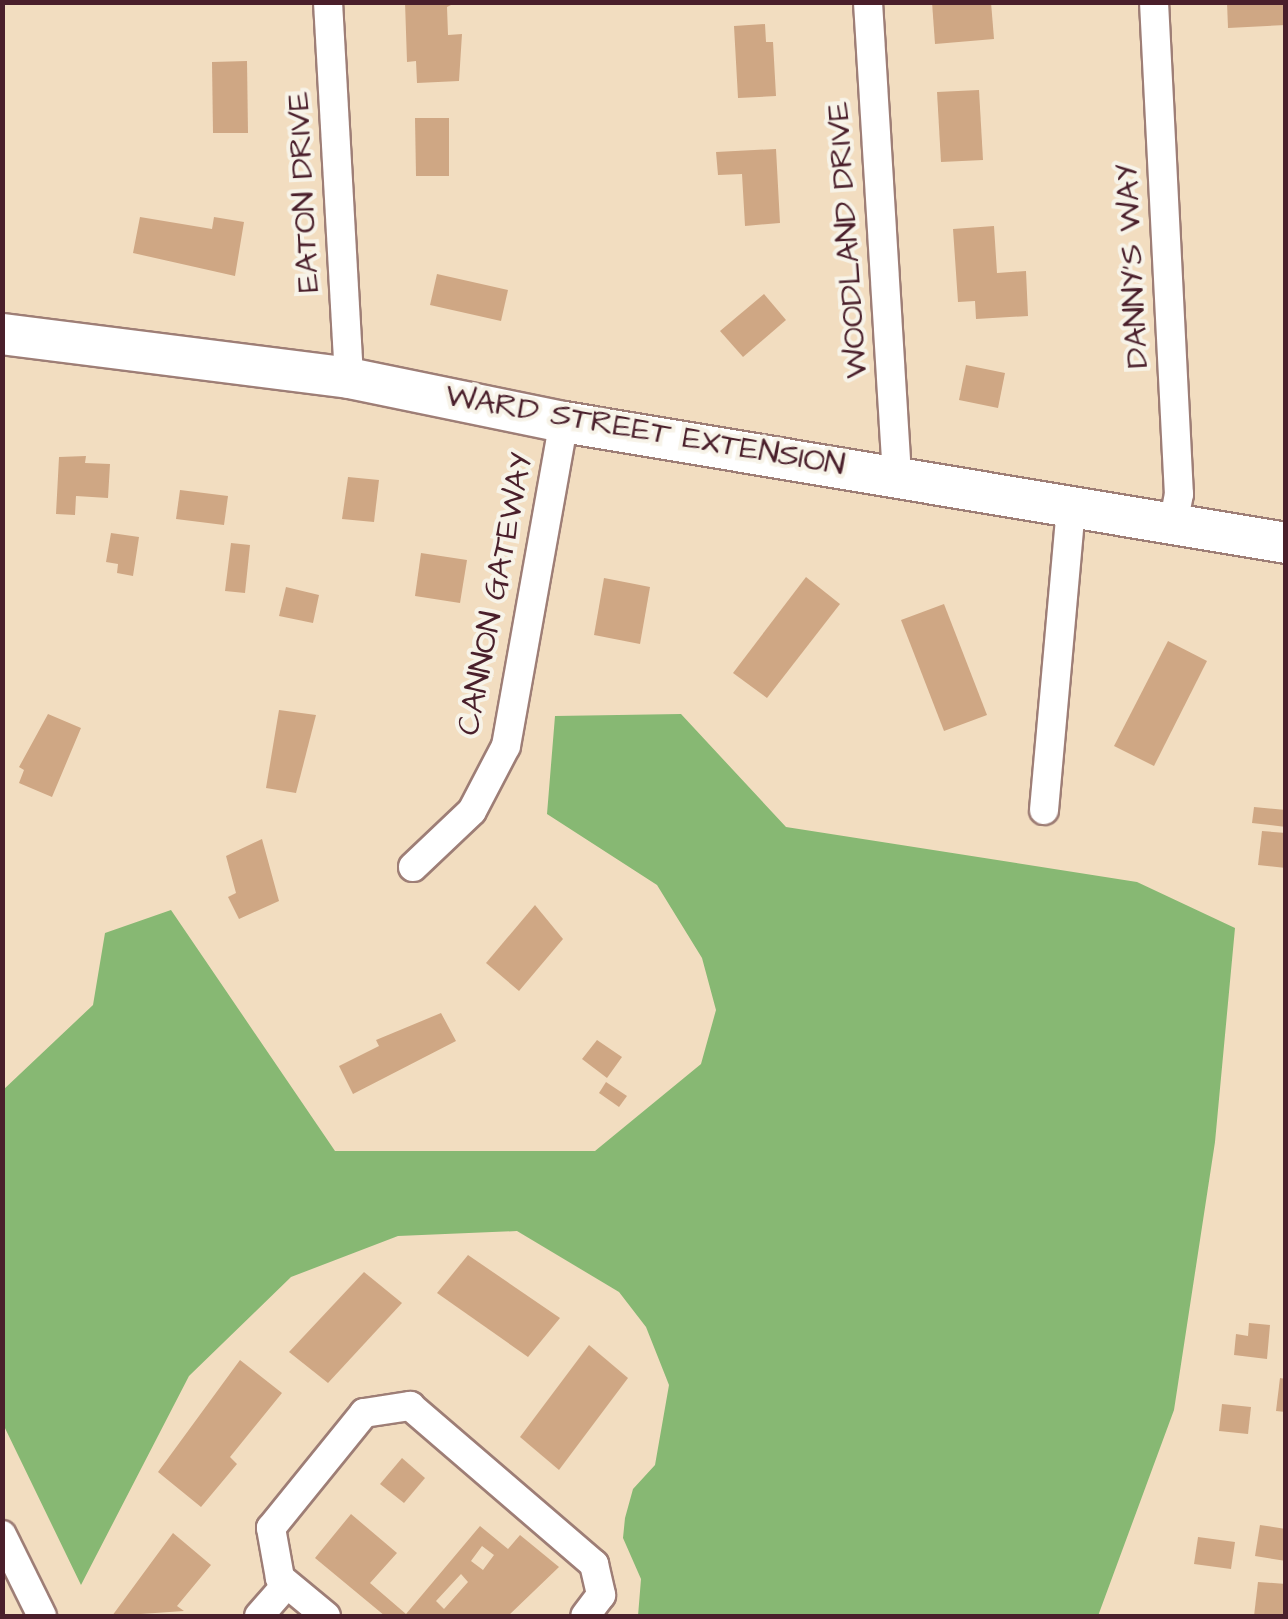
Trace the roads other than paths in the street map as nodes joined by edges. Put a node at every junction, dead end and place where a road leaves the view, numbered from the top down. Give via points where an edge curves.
1 (328, 2) edge
2 (868, 2) edge
3 (1154, 2) edge
4 (2, 334) edge
5 (349, 378) junction
6 (564, 422) junction
7 (898, 473) junction
8 (1070, 510) junction
9 (1173, 526) junction
10 (1286, 543) edge
11 (1044, 810) dead end
12 (413, 866) dead end
13 (2, 1535) edge
14 (286, 1584) junction
15 (42, 1616) edge
16 (259, 1616) edge
17 (326, 1616) edge
18 (584, 1616) edge

1 - 5 street, EATON DRIVE
2 - 7 street, WOODLAND DRIVE
3 - 9 street, DANNY'S WAY via 1179,494
4 - 5 street, WARD STREET EXTENSION
5 - 6 street, WARD STREET EXTENSION
6 - 7 street, WARD STREET EXTENSION
6 - 12 street, CANNON GATEWAY via 506,746 472,810
7 - 8 street, WARD STREET EXTENSION
8 - 9 street, WARD STREET EXTENSION
8 - 11 street
9 - 10 street, WARD STREET EXTENSION
13 - 15 street
14 - 16 street
14 - 17 street
14 - 18 street via 270,1543 281,1508 364,1412 410,1406 594,1564 601,1595

